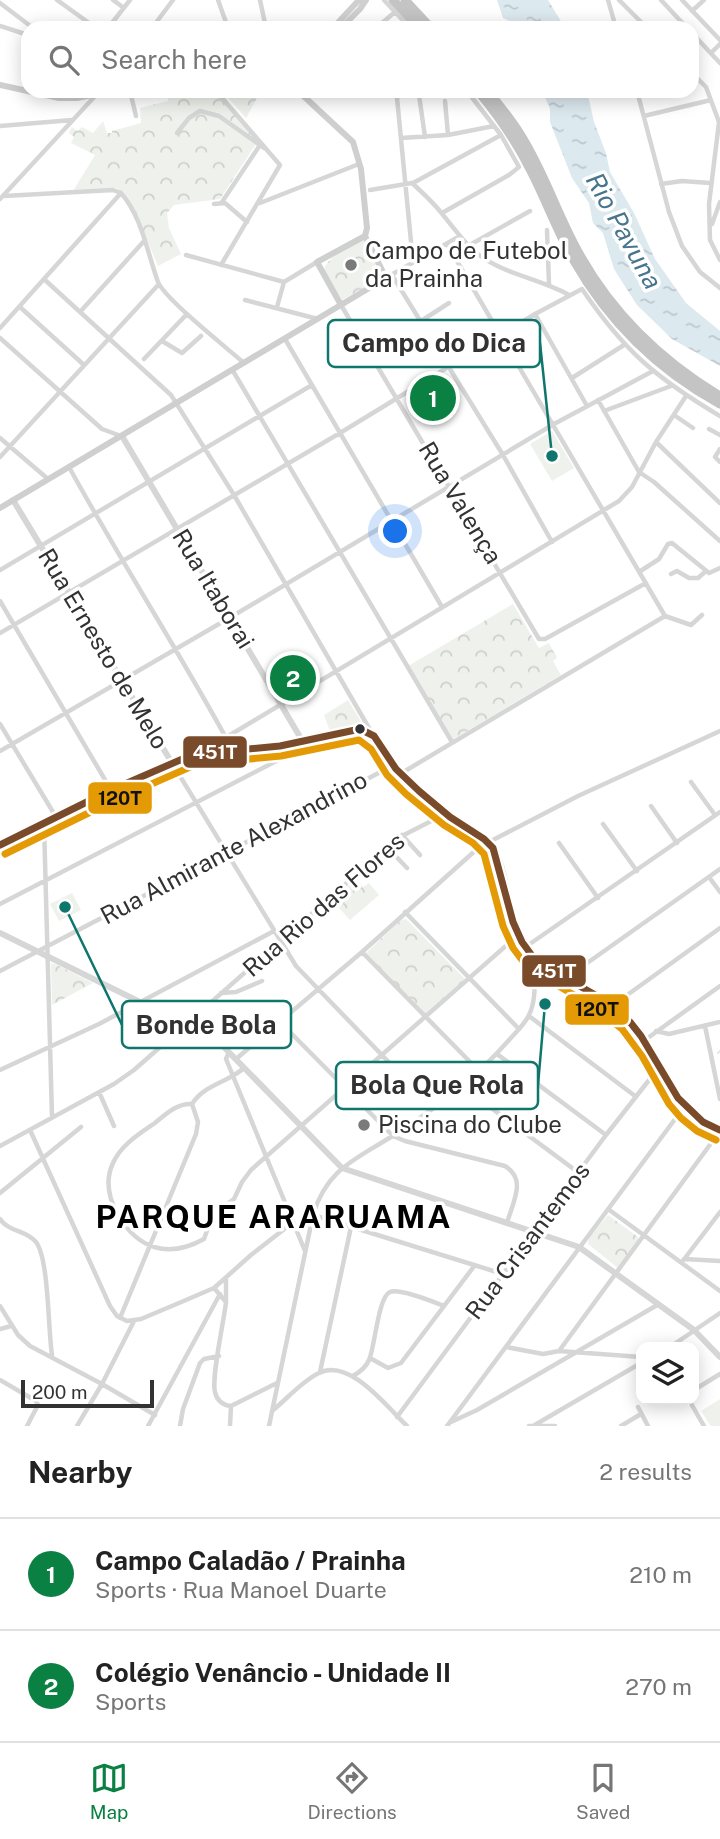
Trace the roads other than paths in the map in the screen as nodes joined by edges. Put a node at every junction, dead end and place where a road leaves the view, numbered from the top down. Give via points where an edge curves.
1 (57, 0) edge
2 (113, 0) edge
3 (130, 0) edge
4 (172, 0) edge
5 (218, 0) edge
6 (359, 0) edge
7 (366, 0) edge
8 (384, 0) edge
9 (394, 0) edge
10 (405, 0) edge
11 (608, 0) edge
12 (619, 0) edge
13 (661, 0) edge
14 (681, 0) edge
15 (704, 0) edge
16 (180, 1) edge
17 (260, 1) edge
18 (0, 3) edge
19 (124, 8) junction
20 (692, 11) junction
21 (395, 12) junction
22 (24, 21) edge
23 (86, 21) edge
24 (114, 21) edge
25 (157, 21) edge
26 (226, 21) edge
27 (264, 21) edge
28 (340, 21) edge
29 (348, 21) edge
30 (384, 21) edge
31 (403, 21) edge
32 (413, 21) edge
33 (424, 21) edge
34 (614, 21) edge
35 (640, 21) edge
36 (680, 21) edge
37 (0, 26) edge
38 (21, 33) edge
39 (699, 40) edge
40 (720, 42) edge
41 (711, 53) junction
42 (720, 63) edge
43 (699, 81) edge
44 (0, 85) edge
45 (21, 90) edge
46 (93, 98) edge
47 (132, 98) edge
48 (222, 98) edge
49 (306, 98) edge
50 (400, 98) edge
51 (419, 98) edge
52 (473, 98) edge
53 (483, 98) edge
54 (493, 98) edge
55 (639, 98) edge
56 (711, 100) junction
57 (445, 101) dead end
58 (136, 116) dead end
59 (644, 116) junction
60 (73, 120) junction
61 (719, 122) edge
62 (0, 126) edge
63 (495, 126) junction
64 (177, 133) dead end
65 (448, 135) junction
66 (501, 135) junction
67 (425, 137) junction
68 (401, 138) junction
69 (260, 145) junction
70 (270, 152) junction
71 (360, 164) junction
72 (710, 183) junction
73 (409, 184) junction
74 (662, 184) junction
75 (370, 190) dead end
76 (121, 193) junction
77 (1, 197) edge
78 (720, 202) edge
79 (259, 203) junction
80 (709, 204) junction
81 (719, 210) edge
82 (530, 211) dead end
83 (442, 213) junction
84 (247, 222) junction
85 (711, 228) junction
86 (547, 230) dead end
87 (365, 236) junction
88 (460, 236) junction
89 (145, 240) junction
90 (447, 244) junction
91 (468, 246) junction
92 (186, 254) dead end
93 (720, 260) edge
94 (317, 262) junction
95 (413, 262) junction
96 (221, 265) junction
97 (389, 276) junction
98 (45, 280) junction
99 (284, 282) junction
100 (159, 284) junction
101 (549, 284) junction
102 (720, 288) edge
103 (570, 295) junction
104 (245, 300) dead end
105 (449, 303) dead end
106 (341, 305) junction
107 (20, 307) junction
108 (277, 307) junction
109 (80, 312) junction
110 (187, 314) junction
111 (535, 314) junction
112 (318, 319) junction
113 (421, 321) junction
114 (0, 328) edge
115 (501, 335) junction
116 (201, 336) dead end
117 (0, 338) edge
118 (110, 338) junction
119 (285, 339) junction
120 (162, 341) junction
121 (624, 345) junction
122 (144, 359) dead end
123 (245, 363) junction
124 (85, 365) junction
125 (449, 366) junction
126 (233, 371) junction
127 (653, 371) junction
128 (572, 377) junction
129 (312, 385) junction
130 (671, 386) junction
131 (61, 391) junction
132 (686, 396) junction
133 (720, 396) edge
134 (397, 398) junction
135 (598, 400) junction
136 (177, 404) junction
137 (720, 404) edge
138 (587, 406) junction
139 (604, 411) junction
140 (674, 415) junction
141 (258, 416) junction
142 (720, 416) edge
143 (554, 424) junction
144 (693, 428) dead end
145 (709, 429) dead end
146 (340, 433) junction
147 (720, 435) edge
148 (122, 436) junction
149 (0, 438) edge
150 (656, 442) junction
151 (9, 446) junction
152 (204, 449) junction
153 (720, 449) edge
154 (502, 455) junction
155 (0, 457) edge
156 (720, 462) edge
157 (287, 463) junction
158 (69, 467) junction
159 (639, 472) junction
160 (49, 480) junction
161 (149, 481) junction
162 (451, 486) junction
163 (234, 495) junction
164 (13, 500) junction
165 (720, 503) edge
166 (0, 508) edge
167 (604, 511) junction
168 (94, 514) junction
169 (392, 521) junction
170 (177, 528) junction
171 (720, 541) edge
172 (552, 542) junction
173 (40, 545) junction
174 (340, 551) junction
175 (123, 561) junction
176 (720, 568) edge
177 (0, 570) edge
178 (501, 572) junction
179 (639, 572) junction
180 (708, 572) junction
181 (671, 575) dead end
182 (646, 583) junction
183 (286, 584) junction
184 (69, 593) junction
185 (0, 601) edge
186 (443, 607) junction
187 (664, 615) junction
188 (702, 615) dead end
189 (231, 617) junction
190 (14, 624) junction
191 (0, 633) edge
192 (390, 639) junction
193 (176, 648) junction
194 (337, 671) junction
195 (122, 680) junction
196 (281, 704) junction
197 (67, 711) junction
198 (0, 724) edge
199 (720, 731) edge
200 (341, 734) junction
201 (373, 734) junction
202 (225, 736) junction
203 (303, 742) junction
204 (452, 742) junction
205 (12, 744) junction
206 (280, 746) junction
207 (378, 747) junction
208 (0, 751) edge
209 (202, 752) junction
210 (284, 757) junction
211 (172, 763) junction
212 (392, 765) junction
213 (399, 773) junction
214 (691, 782) dead end
215 (111, 790) junction
216 (196, 801) junction
217 (651, 806) dead end
218 (445, 813) junction
219 (718, 813) edge
220 (56, 817) junction
221 (44, 824) junction
222 (603, 824) dead end
223 (402, 835) junction
224 (488, 841) junction
225 (559, 843) dead end
226 (677, 843) junction
227 (0, 845) edge
228 (387, 848) junction
229 (228, 852) junction
230 (420, 855) dead end
231 (407, 868) dead end
232 (720, 869) edge
233 (637, 871) junction
234 (709, 877) junction
235 (46, 880) junction
236 (720, 892) edge
237 (598, 898) junction
238 (0, 904) edge
239 (405, 912) junction
240 (719, 929) edge
241 (274, 931) junction
242 (0, 933) edge
243 (517, 936) junction
244 (281, 941) junction
245 (47, 946) junction
246 (524, 948) junction
247 (37, 951) junction
248 (362, 952) junction
249 (47, 956) junction
250 (536, 961) junction
251 (0, 971) edge
252 (471, 978) junction
253 (565, 979) junction
254 (262, 982) dead end
255 (720, 986) edge
256 (318, 989) junction
257 (222, 993) junction
258 (143, 1002) junction
259 (611, 1007) junction
260 (529, 1016) junction
261 (426, 1017) junction
262 (280, 1022) junction
263 (720, 1022) edge
264 (187, 1024) junction
265 (705, 1026) junction
266 (519, 1029) junction
267 (656, 1031) junction
268 (645, 1040) junction
269 (50, 1048) junction
270 (229, 1052) junction
271 (497, 1054) junction
272 (382, 1056) junction
273 (236, 1059) junction
274 (660, 1066) junction
275 (244, 1067) junction
276 (0, 1070) edge
277 (480, 1072) junction
278 (233, 1077) junction
279 (463, 1087) junction
280 (346, 1088) junction
281 (99, 1092) junction
282 (635, 1096) junction
283 (720, 1099) edge
284 (192, 1104) junction
285 (684, 1107) junction
286 (433, 1108) junction
287 (52, 1117) junction
288 (114, 1126) dead end
289 (301, 1126) junction
290 (81, 1127) dead end
291 (30, 1130) junction
292 (720, 1130) edge
293 (606, 1135) junction
294 (393, 1136) junction
295 (0, 1146) edge
296 (43, 1156) junction
297 (266, 1156) junction
298 (342, 1168) junction
299 (579, 1173) junction
300 (0, 1193) edge
301 (608, 1209) junction
302 (720, 1212) edge
303 (313, 1215) junction
304 (0, 1219) edge
305 (292, 1223) junction
306 (507, 1224) junction
307 (351, 1227) junction
308 (534, 1233) junction
309 (644, 1235) junction
310 (151, 1247) junction
311 (579, 1247) junction
312 (305, 1252) junction
313 (683, 1261) junction
314 (720, 1261) edge
315 (475, 1265) junction
316 (503, 1274) junction
317 (617, 1274) junction
318 (226, 1278) junction
319 (214, 1287) junction
320 (720, 1291) edge
321 (220, 1294) junction
322 (226, 1302) junction
323 (660, 1303) junction
324 (0, 1306) edge
325 (444, 1306) junction
326 (720, 1313) edge
327 (120, 1318) junction
328 (134, 1321) junction
329 (12, 1326) junction
330 (0, 1329) edge
331 (694, 1330) junction
332 (677, 1342) edge
333 (593, 1343) junction
334 (506, 1347) junction
335 (559, 1351) junction
336 (578, 1352) junction
337 (596, 1353) junction
338 (52, 1356) junction
339 (219, 1356) junction
340 (720, 1357) edge
341 (370, 1358) junction
342 (636, 1359) edge
343 (636, 1364) edge
344 (320, 1372) junction
345 (720, 1374) edge
346 (353, 1376) junction
347 (0, 1380) edge
348 (278, 1382) junction
349 (102, 1384) junction
350 (699, 1387) edge
351 (692, 1405) edge
352 (231, 1406) junction
353 (638, 1407) dead end
354 (272, 1411) junction
355 (641, 1414) junction
356 (155, 1415) junction
357 (397, 1417) junction
358 (449, 1424) edge
359 (27, 1426) edge
360 (77, 1426) edge
361 (148, 1426) edge
362 (180, 1426) edge
363 (230, 1426) edge
364 (269, 1426) edge
365 (407, 1426) edge
366 (532, 1426) edge
367 (555, 1426) edge
368 (621, 1426) edge
369 (648, 1426) edge
370 (704, 1426) edge

1 - 23 street
2 - 19 street
3 - 19 street
4 - 16 street
4 - 25 street
5 - 26 street
6 - 28 main road
7 - 29 main road
8 - 21 street
9 - 32 highway
10 - 33 highway
11 - 34 street
12 - 35 street
13 - 36 street
14 - 20 street
15 - 20 street
17 - 27 street
18 - 22 street
19 - 24 street
20 - 40 street
21 - 30 street
21 - 31 street
37 - 38 street
39 - 41 street
40 - 41 street
41 - 42 street
43 - 56 street
44 - 45 main road
46 - 60 street
47 - 58 street
48 - 70 street
49 - 71 main road via 346,133
50 - 68 street
51 - 67 street
52 - 63 street
53 - 137 highway via 521,151 573,259 612,316 664,368
54 - 133 highway via 528,147 575,246 611,305 669,363
55 - 59 street
56 - 59 street
56 - 61 street
57 - 65 street
59 - 74 street
60 - 62 street
60 - 77 street
61 - 72 street
63 - 65 street
63 - 66 street
64 - 69 street via 200,111 219,116
65 - 67 street
66 - 73 street
66 - 83 street via 519,167
67 - 68 street
68 - 73 street
69 - 70 street
69 - 84 street via 217,203
70 - 79 street via 279,168
71 - 79 street
71 - 87 main road
72 - 74 street
72 - 80 street
73 - 75 street
73 - 83 street
73 - 95 street
74 - 102 street via 682,246
76 - 77 street
76 - 89 street
76 - 98 street
78 - 81 street
79 - 84 street
80 - 81 street
80 - 85 street
81 - 85 street
82 - 91 street
83 - 88 street
84 - 96 street
85 - 93 street via 712,246
86 - 101 street
87 - 94 main road
87 - 97 main road
88 - 90 street
88 - 91 street
89 - 100 street
89 - 109 street
90 - 95 street
90 - 115 street
91 - 101 street via 497,267
92 - 96 street
94 - 99 street
94 - 106 main road, Rua Valença
95 - 97 street
96 - 99 street
97 - 106 main road
97 - 113 street
98 - 107 street
98 - 109 street
99 - 108 street
100 - 110 street
100 - 118 street
101 - 103 street
103 - 111 street
103 - 121 street via 582,289
104 - 108 street
105 - 113 street
106 - 112 main road
106 - 134 street, Rua Valença
107 - 114 street
107 - 124 street
108 - 112 street
109 - 118 street
110 - 120 street
110 - 123 street
111 - 115 street
111 - 128 street
112 - 119 main road
113 - 125 street
115 - 125 street
115 - 143 street
116 - 120 street via 182,353
117 - 131 street
118 - 124 street
118 - 136 street
119 - 123 main road
119 - 129 street
120 - 122 street
121 - 127 street
121 - 128 street
123 - 126 main road
124 - 131 street
125 - 134 street
125 - 154 street
126 - 136 main road
126 - 141 street
127 - 130 street
127 - 135 street
128 - 138 street
129 - 141 street
129 - 146 street
130 - 132 street
130 - 139 street
131 - 148 street via 102,429
131 - 151 street
132 - 140 street
132 - 142 street
134 - 146 street
134 - 162 street, Rua Valença
135 - 138 street
135 - 139 street
136 - 148 main road
136 - 152 street
138 - 143 street
139 - 159 street
140 - 144 street
140 - 150 street
141 - 152 street
141 - 157 street
143 - 154 street
143 - 167 street
145 - 147 street
146 - 157 street
146 - 169 street
148 - 158 main road
148 - 161 street, Rua Itaborai
149 - 151 street
150 - 159 street
150 - 165 street
151 - 155 street
151 - 160 street
152 - 161 street
152 - 163 street
153 - 156 street via 715,457
154 - 162 street
154 - 172 street
157 - 163 street
157 - 174 street
158 - 160 main road
158 - 168 street
159 - 167 street via 628,493
159 - 171 street
160 - 164 main road
161 - 168 street
161 - 170 street, Rua Itaborai
162 - 169 street
162 - 178 street, Rua Valença
163 - 170 street
163 - 183 street
164 - 166 main road
164 - 173 street, Rua Ernesto de Melo
167 - 172 street
167 - 179 street
168 - 173 street
168 - 175 street
169 - 174 street
169 - 186 street
170 - 175 street
170 - 189 street, Rua Itaborai
172 - 178 street
173 - 177 street
173 - 184 street, Rua Ernesto de Melo
174 - 183 street
174 - 192 street
175 - 184 street
175 - 193 street
176 - 180 street
178 - 182 street, Rua Valença via 538,637 545,639
178 - 186 street
179 - 180 street via 656,562 672,543
179 - 182 street
180 - 181 street via 698,578 677,571
182 - 187 street
183 - 189 street
183 - 194 street
184 - 190 street
184 - 195 street, Rua Ernesto de Melo
185 - 190 street
186 - 192 street
187 - 188 street via 691,625
187 - 204 street
189 - 193 street
189 - 196 street, Rua Itaborai
190 - 191 street
190 - 197 street
192 - 194 street
192 - 204 street
193 - 195 street
193 - 202 street
194 - 196 street
194 - 201 street
195 - 197 street
195 - 211 street, Rua Ernesto de Melo
196 - 202 street
196 - 203 street, Rua Itaborai
197 - 205 street
197 - 215 street
198 - 205 street
199 - 224 street
200 - 201 main road via 360,729
200 - 203 main road
200 - 207 main road via 359,736
201 - 207 main road
202 - 209 street
203 - 206 main road
203 - 210 street
204 - 213 street
205 - 208 street
205 - 220 street
206 - 209 main road
206 - 210 street
207 - 212 main road
209 - 211 main road
210 - 216 street
211 - 215 main road
211 - 216 street, Rua Ernesto de Melo
212 - 213 main road
212 - 229 street, Rua Almirante Alexandrino
213 - 218 main road
214 - 219 street
215 - 220 main road
216 - 229 street, Rua Ernesto de Melo
216 - 235 street
217 - 226 street
218 - 223 street, Rua Rio das Flores
218 - 224 main road
219 - 226 street
220 - 221 main road
221 - 227 main road
221 - 235 street
222 - 233 street
223 - 228 street, Rua Rio das Flores
223 - 230 street
224 - 239 street
224 - 243 main road via 497,857
225 - 237 street
226 - 233 street
228 - 231 street
228 - 244 street, Rua Rio das Flores
229 - 241 street, Rua Ernesto de Melo
229 - 245 street, Rua Almirante Alexandrino
232 - 234 street
233 - 237 street
234 - 236 street
234 - 253 street
235 - 238 street
235 - 245 street
237 - 246 street
239 - 248 street
239 - 252 street
240 - 259 street
241 - 244 street, Rua Ernesto de Melo
241 - 258 street
242 - 247 street
243 - 246 main road
243 - 252 street
244 - 256 street, Rua Ernesto de Melo
244 - 257 street, Rua Rio das Flores
245 - 247 street, Rua Almirante Alexandrino
245 - 249 street
246 - 250 main road
247 - 249 street
247 - 251 street, Rua Almirante Alexandrino
248 - 256 street
248 - 261 street
249 - 258 street
249 - 269 street
250 - 253 main road
250 - 260 street
252 - 261 street
252 - 266 street
253 - 259 main road
254 - 257 street
255 - 267 street
256 - 262 street
256 - 272 street, Rua Ernesto de Melo
257 - 264 street, Rua Rio das Flores
258 - 264 street
258 - 269 street
259 - 268 main road
260 - 266 street
260 - 282 street
261 - 272 street
261 - 277 street
262 - 273 street
262 - 280 street
263 - 265 street
264 - 270 street
264 - 281 street, Rua Rio das Flores via 134,1070
265 - 267 street via 668,1034
265 - 283 street
266 - 271 street
267 - 268 street
268 - 274 main road
269 - 276 street
269 - 287 street
270 - 273 street
270 - 278 street via 226,1059
271 - 277 street
271 - 293 street
272 - 280 street
272 - 286 street, Rua Ernesto de Melo
273 - 275 street
274 - 282 street, Rua Crisantemos
274 - 285 main road
275 - 278 street
275 - 289 street
277 - 279 street
278 - 284 street via 209,1087
278 - 297 street
279 - 286 street
279 - 299 street
280 - 289 street
280 - 294 street
281 - 287 street, Rua Rio das Flores
281 - 288 street
282 - 293 street, Rua Crisantemos
284 - 310 street via 198,1122 196,1134
284 - 310 street via 180,1105 135,1137 112,1164 108,1188 114,1208 133,1236
285 - 292 main road
285 - 301 street
286 - 294 street
287 - 291 street, Rua Rio das Flores
289 - 297 street
289 - 298 street
290 - 296 street
291 - 295 street, Rua Rio das Flores
291 - 296 street
292 - 309 street
293 - 299 street, Rua Crisantemos
294 - 298 street
294 - 306 street via 515,1173 518,1182
296 - 300 street
296 - 327 street via 98,1282
297 - 305 street
297 - 310 street via 246,1176 234,1199 216,1211 204,1239 183,1247
298 - 303 street
298 - 306 street
299 - 308 street, Rua Crisantemos
301 - 309 street
301 - 311 street
302 - 313 street
303 - 307 street
303 - 312 street
304 - 338 street via 32,1238 39,1248
305 - 312 street
305 - 318 street
306 - 308 street
307 - 315 street
307 - 344 street
308 - 311 street
308 - 316 street, Rua Crisantemos
309 - 313 street
309 - 317 street
310 - 327 street
311 - 317 street
311 - 334 street
312 - 348 street
313 - 314 street
313 - 320 street
315 - 316 street
315 - 325 street
316 - 357 street, Rua Crisantemos
317 - 323 street
317 - 335 street
318 - 319 street
318 - 322 street
319 - 321 street
319 - 328 street
321 - 322 street
321 - 356 street
322 - 339 street
323 - 331 street
323 - 333 street
324 - 329 street
325 - 341 street via 397,1366 388,1368
325 - 341 street via 391,1291 382,1306
326 - 331 street
327 - 328 street
328 - 349 street
329 - 330 street
329 - 338 street via 30,1346
331 - 332 street
331 - 340 street
333 - 336 street
333 - 337 street
334 - 335 street via 542,1354
334 - 358 street
335 - 336 street
336 - 337 street
336 - 358 street
337 - 342 street
338 - 349 street
339 - 352 street via 214,1391 220,1402
339 - 362 street via 200,1363
341 - 346 street
343 - 366 street
344 - 346 street via 339,1370
344 - 354 street
345 - 350 street
346 - 357 street
347 - 359 street via 35,1399 38,1405
348 - 352 street
348 - 354 street
349 - 356 street
349 - 360 street
351 - 370 street
352 - 363 street
353 - 355 street
354 - 364 street
355 - 368 street
355 - 369 street
356 - 361 street
357 - 365 street
366 - 367 street

